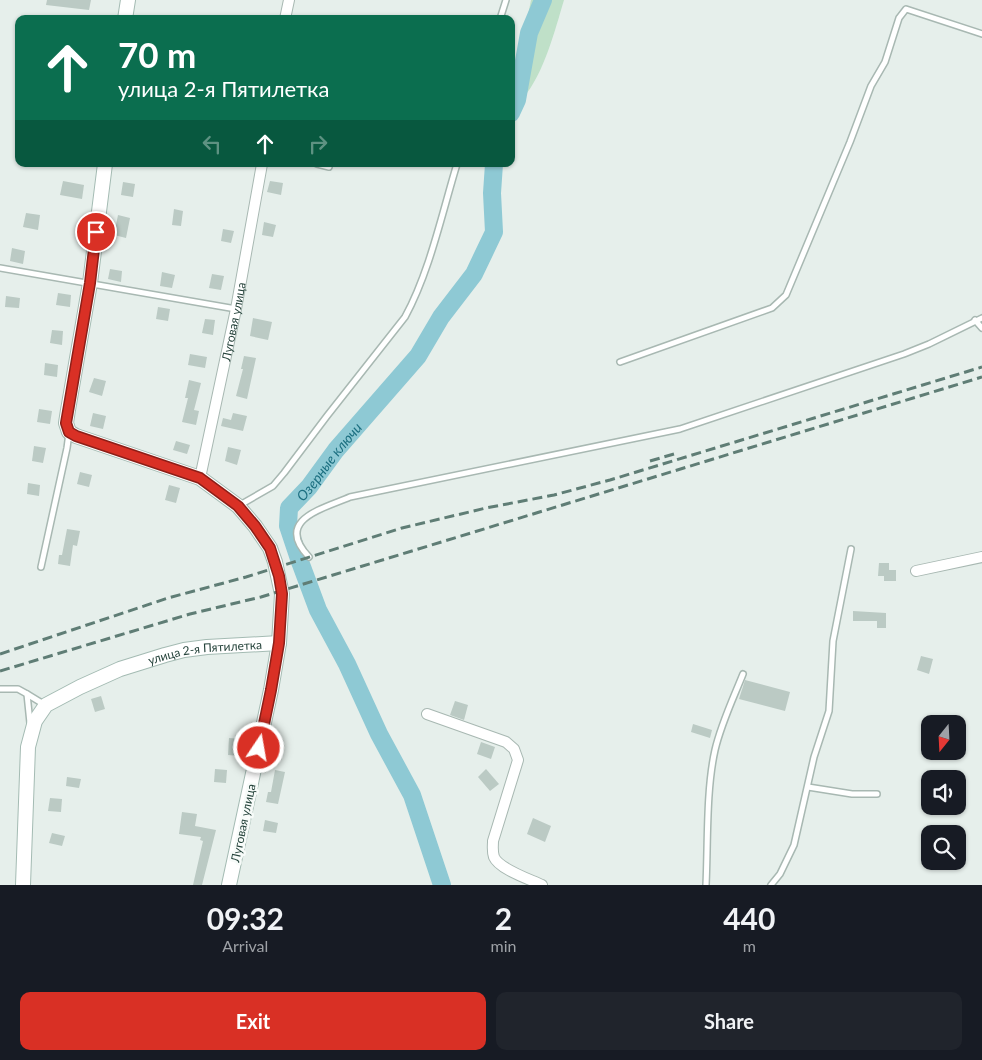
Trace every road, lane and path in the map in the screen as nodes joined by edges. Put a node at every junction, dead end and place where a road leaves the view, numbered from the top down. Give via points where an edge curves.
1 (128, 0) edge
2 (289, 0) edge
3 (506, 0) edge
4 (126, 15) edge
5 (287, 15) edge
6 (501, 15) edge
7 (982, 34) edge
8 (105, 167) edge
9 (261, 167) edge
10 (456, 167) edge
11 (0, 268) edge
12 (90, 283) junction
13 (236, 309) junction
14 (982, 318) edge
15 (975, 320) junction
16 (982, 328) edge
17 (620, 362) dead end
18 (69, 432) junction
19 (200, 478) junction
20 (238, 506) junction
21 (851, 549) dead end
22 (308, 557) dead end
23 (982, 557) edge
24 (40, 566) dead end
25 (916, 571) dead end
26 (279, 643) junction
27 (743, 674) dead end
28 (0, 689) edge
29 (27, 694) junction
30 (46, 705) junction
31 (427, 714) dead end
32 (32, 733) junction
33 (808, 787) junction
34 (877, 794) dead end
35 (23, 885) edge
36 (230, 885) edge
37 (542, 885) edge
38 (706, 885) edge
39 (771, 885) edge

1 - 4 main road
2 - 5 street
3 - 6 lane
7 - 17 lane via 906,9 899,18 885,62 871,86 786,294 772,308
8 - 12 main road
9 - 13 street, Луговая улица
10 - 20 lane via 422,279 405,317 273,486
11 - 12 lane
12 - 13 lane
12 - 18 main road via 66,423
13 - 19 street, Луговая улица
14 - 15 lane
15 - 16 lane
15 - 22 lane via 904,354 680,429 350,497 310,514 297,527 299,547
18 - 19 main road, улица 2-я Пятилетка
18 - 24 lane
19 - 20 main road, улица 2-я Пятилетка
20 - 26 main road, улица 2-я Пятилетка via 270,548 279,576 282,594
21 - 33 lane via 832,641 829,711
23 - 25 street
26 - 30 main road, улица 2-я Пятилетка via 207,647 165,655 120,669
26 - 36 main road, Луговая улица
27 - 38 lane via 715,753 710,787
28 - 29 lane via 18,689
29 - 30 lane
29 - 32 lane
30 - 32 main road via 35,721
31 - 37 street via 506,742 514,749 518,760 493,841 493,851 502,866
32 - 35 main road via 28,753
33 - 34 lane via 852,794
33 - 39 lane via 794,845

